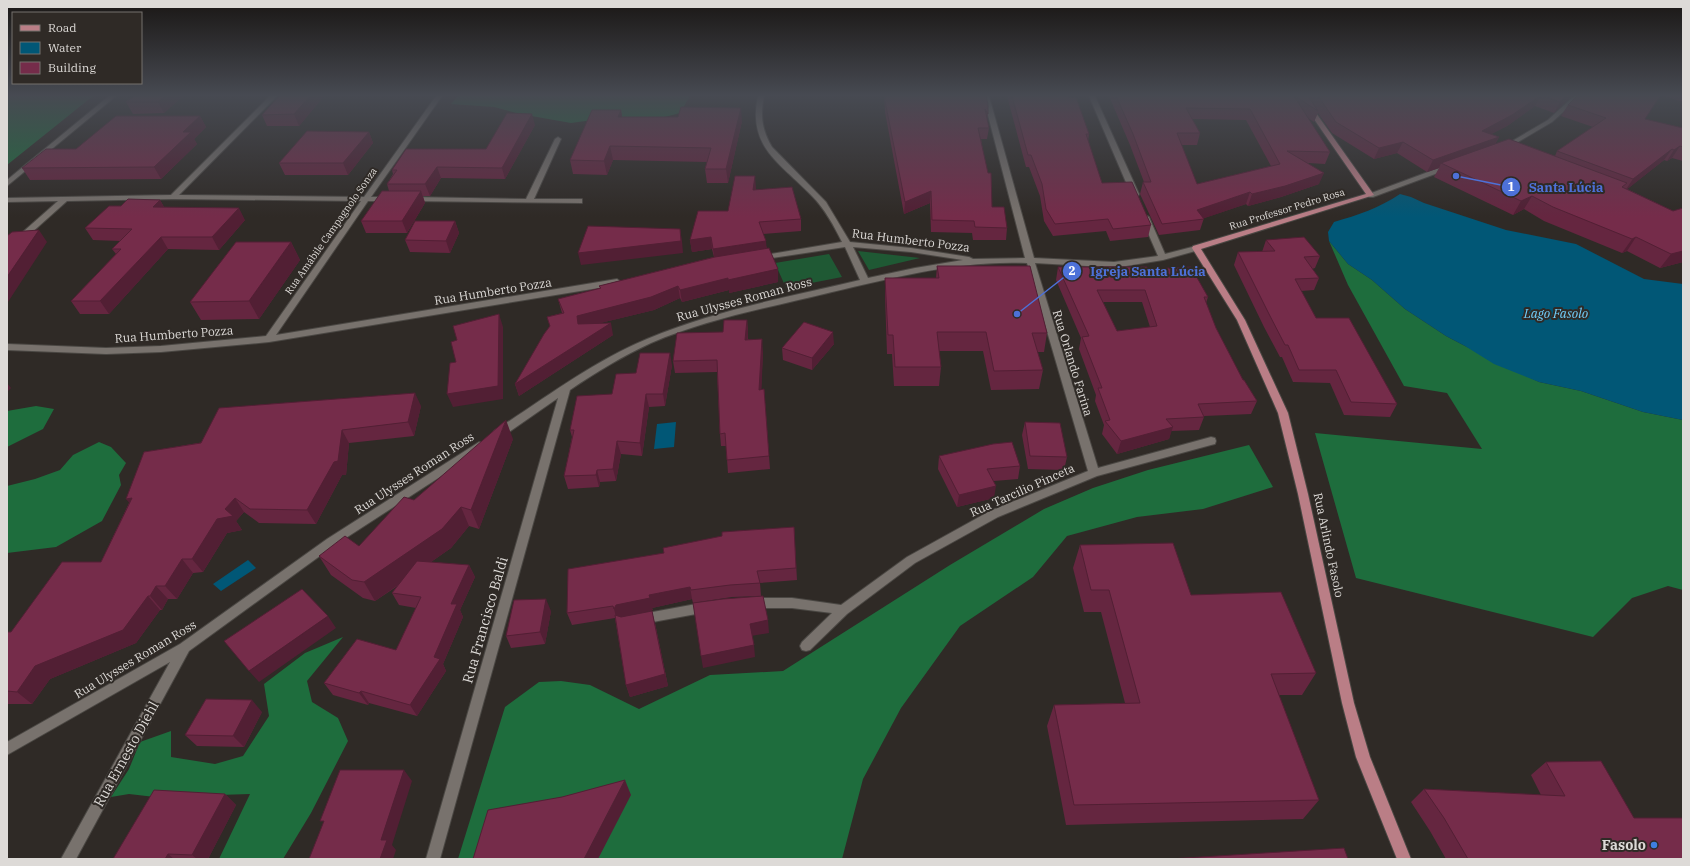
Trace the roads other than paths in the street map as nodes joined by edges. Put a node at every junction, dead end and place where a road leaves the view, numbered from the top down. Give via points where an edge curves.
1 (64, 136) edge
2 (234, 136) edge
3 (410, 136) edge
4 (763, 136) edge
5 (997, 136) edge
6 (1110, 136) edge
7 (1329, 136) edge
8 (1525, 136) edge
9 (558, 139) dead end
10 (1504, 149) edge
11 (1455, 165) edge
12 (7, 184) edge
13 (1370, 195) junction
14 (173, 197) junction
15 (65, 198) junction
16 (366, 199) junction
17 (7, 200) edge
18 (529, 201) junction
19 (579, 201) dead end
20 (847, 244) junction
21 (1196, 248) junction
22 (7, 250) edge
23 (1163, 258) junction
24 (754, 259) edge
25 (981, 260) junction
26 (1030, 260) junction
27 (622, 282) edge
28 (865, 282) junction
29 (269, 339) junction
30 (7, 347) edge
31 (565, 390) junction
32 (1211, 441) dead end
33 (1094, 473) junction
34 (735, 604) edge
35 (720, 605) edge
36 (843, 610) junction
37 (632, 621) edge
38 (806, 646) dead end
39 (184, 648) junction
40 (7, 749) edge
41 (68, 859) edge
42 (433, 859) edge
43 (1404, 859) edge

1 - 12 street
2 - 14 street
3 - 16 street, Rua Amábile Campagnolo Sonza
4 - 20 street via 765,142 823,204
5 - 26 street, Rua Orlando Farina
6 - 23 street
7 - 13 main road
8 - 10 street
9 - 18 street
11 - 13 street, Rua Professor Pedro Rosa
13 - 21 main road, Rua Professor Pedro Rosa
14 - 15 street
14 - 16 street
15 - 17 street
15 - 22 street
16 - 18 street
16 - 29 street, Rua Amábile Campagnolo Sonza
18 - 19 street
20 - 24 street, Rua Humberto Pozza
20 - 25 street, Rua Humberto Pozza
20 - 28 street
21 - 23 street, Rua Professor Pedro Rosa
21 - 43 main road, Rua Arlindo Fasolo via 1240,320 1283,413 1348,703 1363,756
23 - 26 street, Rua Professor Pedro Rosa via 1102,264
25 - 26 street, Rua Professor Pedro Rosa
25 - 28 street, Rua Ulysses Roman Ross
26 - 33 street, Rua Orlando Farina
27 - 29 street, Rua Humberto Pozza
28 - 31 street, Rua Ulysses Roman Ross via 688,325 611,361
29 - 30 street, Rua Humberto Pozza via 161,349 106,351
31 - 39 street, Rua Ulysses Roman Ross via 331,542
31 - 42 street, Rua Francisco Baldi
32 - 33 street, Rua Tarcilio Pinceta
33 - 36 street, Rua Tarcilio Pinceta via 994,514 911,560
34 - 36 street via 792,603
35 - 37 street
36 - 38 street, Rua Tarcilio Pinceta
39 - 40 street, Rua Ulysses Roman Ross
39 - 41 street, Rua Ernesto Diehl

